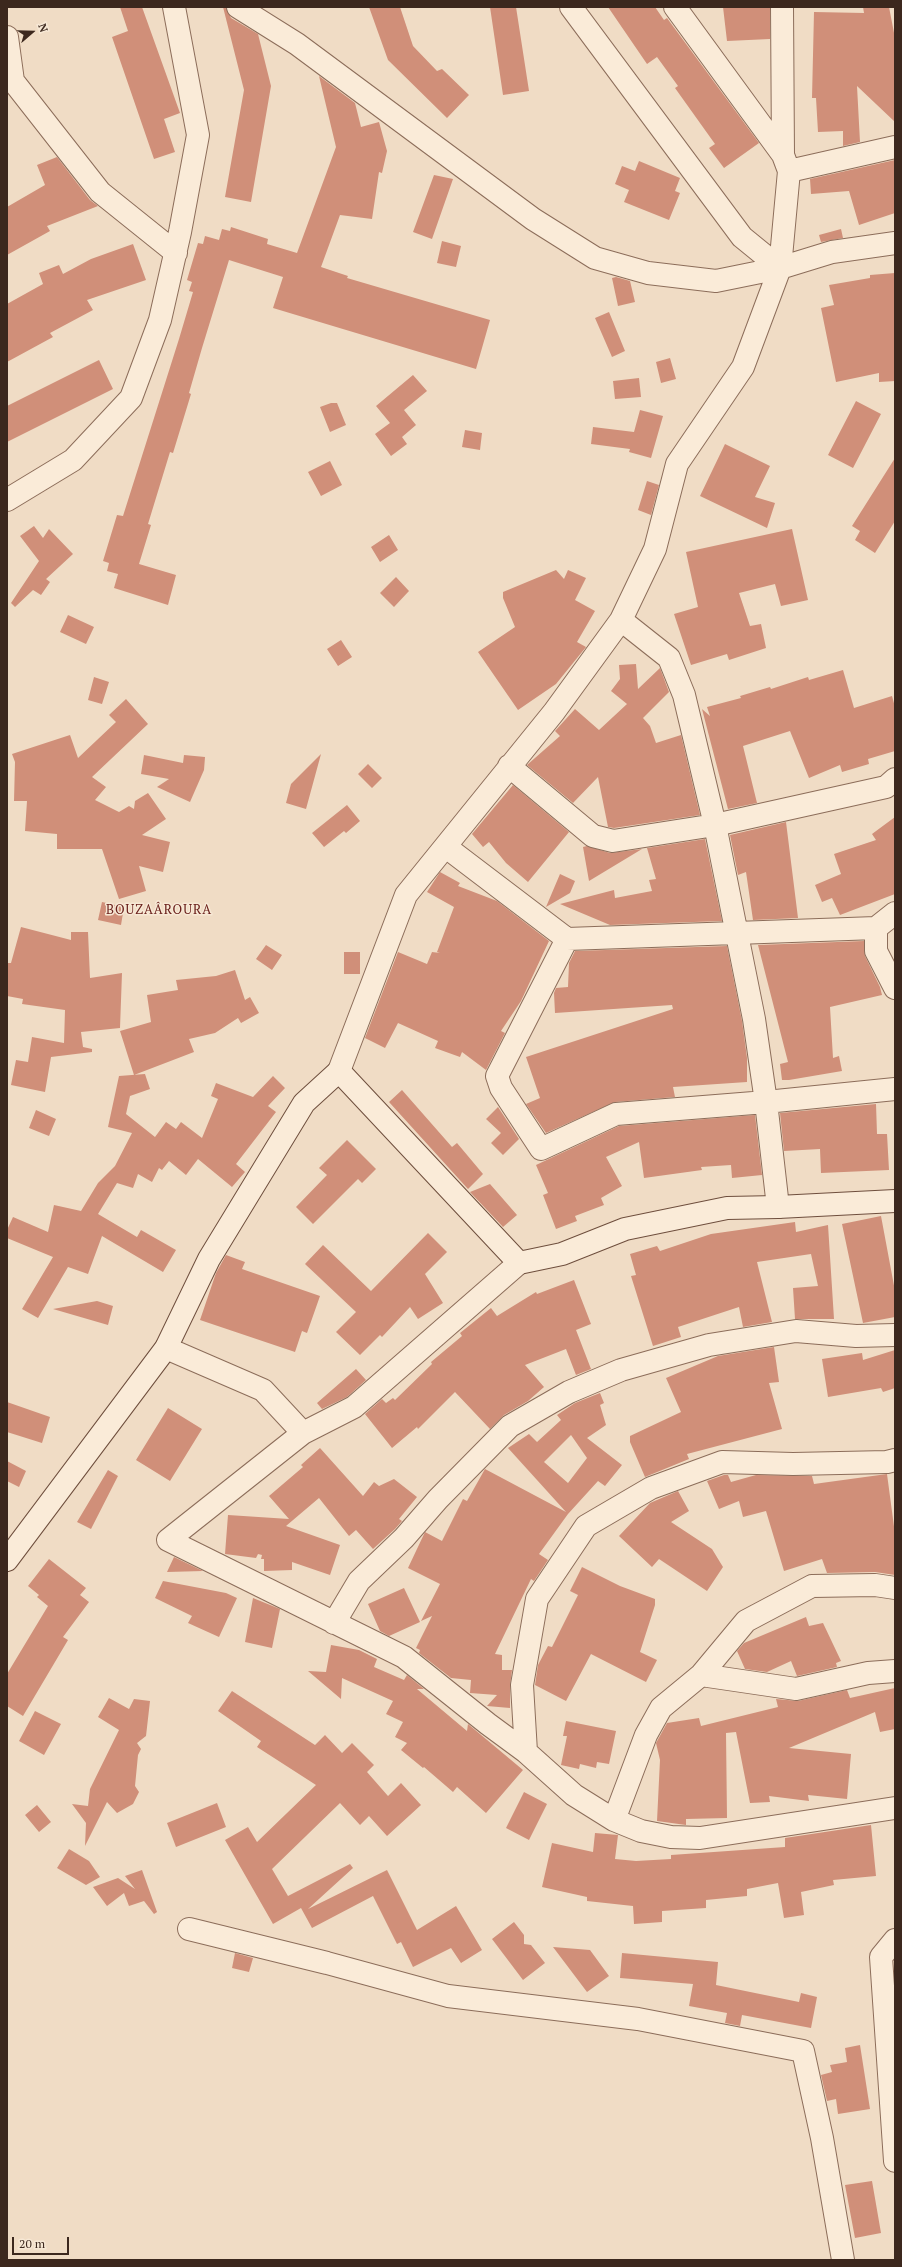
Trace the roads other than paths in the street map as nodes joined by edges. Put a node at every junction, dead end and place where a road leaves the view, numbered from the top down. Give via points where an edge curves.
1 (174, 7) edge
2 (238, 7) edge
3 (571, 7) edge
4 (675, 7) edge
5 (782, 7) edge
6 (7, 36) edge
7 (10, 84) edge
8 (895, 147) edge
9 (786, 163) junction
10 (895, 243) edge
11 (176, 253) junction
12 (780, 268) junction
13 (7, 500) edge
14 (621, 620) junction
15 (509, 766) junction
16 (895, 779) edge
17 (715, 825) junction
18 (446, 847) junction
19 (895, 913) edge
20 (876, 928) junction
21 (736, 933) junction
22 (567, 938) junction
23 (895, 988) edge
24 (339, 1071) junction
25 (895, 1089) edge
26 (766, 1102) junction
27 (895, 1201) edge
28 (778, 1207) junction
29 (519, 1263) junction
30 (895, 1335) edge
31 (166, 1348) junction
32 (303, 1433) junction
33 (895, 1460) edge
34 (7, 1560) edge
35 (895, 1588) edge
36 (334, 1623) junction
37 (895, 1671) edge
38 (701, 1676) junction
39 (526, 1752) junction
40 (895, 1808) edge
41 (614, 1820) junction
42 (189, 1929) dead end
43 (895, 1940) edge
44 (895, 2162) edge
45 (843, 2260) edge

1 - 11 street via 198,136
2 - 12 street via 297,44 533,219 595,258 648,273 716,281
3 - 12 street via 742,236
4 - 9 street
5 - 9 street
6 - 7 street
7 - 11 street via 100,192
8 - 9 street
9 - 12 street
10 - 12 street via 832,252
11 - 13 street via 160,320 131,398 73,460
12 - 14 street via 743,367 677,464 655,549
14 - 15 street via 554,712
14 - 17 street via 669,658 684,695
15 - 17 street via 593,836 613,841
15 - 18 street
16 - 17 street via 886,787
17 - 21 street
18 - 22 street
18 - 24 street via 406,895
19 - 20 street
20 - 21 street
20 - 23 street via 876,951
21 - 22 street
21 - 26 street via 754,1019
22 - 26 street via 497,1076 541,1149 616,1114
24 - 29 street
24 - 31 street via 304,1103 209,1259
25 - 26 street
26 - 28 street
27 - 28 street
28 - 29 street via 727,1208 624,1229 562,1254
29 - 32 street via 354,1407
30 - 36 street via 856,1336 796,1331 709,1345 621,1370 569,1392 510,1426 438,1499 404,1538 359,1581
31 - 32 street via 263,1390
31 - 34 street
32 - 36 street via 168,1540
33 - 39 street via 793,1464 722,1462 651,1488 586,1526 537,1599 522,1685
35 - 38 street via 875,1585 812,1586 746,1622
36 - 39 street via 404,1657
37 - 38 street via 868,1673 796,1689
38 - 41 street via 661,1708 646,1735
39 - 41 street via 574,1795
40 - 41 street via 700,1838 671,1837
42 - 45 street via 448,1996 638,2019 803,2051 822,2138
43 - 44 street via 880,1957

